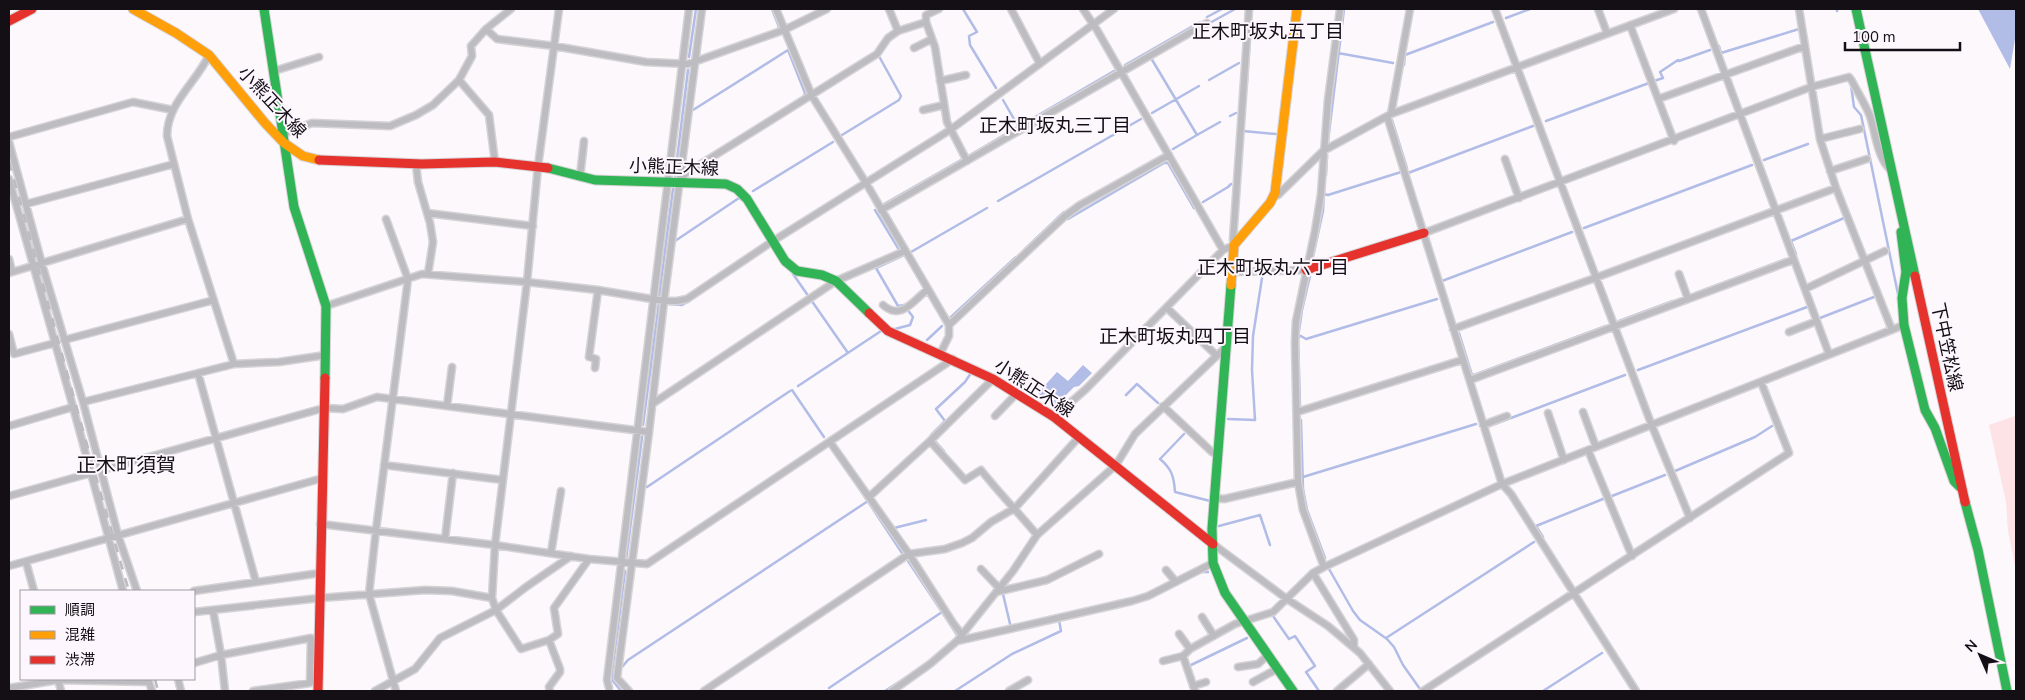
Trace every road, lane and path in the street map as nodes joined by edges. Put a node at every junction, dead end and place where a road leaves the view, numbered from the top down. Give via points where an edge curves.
1 (32, 9) edge
2 (133, 9) edge
3 (264, 9) edge
4 (511, 9) edge
5 (559, 9) edge
6 (689, 9) edge
7 (702, 9) edge
8 (776, 9) edge
9 (827, 9) edge
10 (889, 9) edge
11 (939, 9) edge
12 (1011, 9) edge
13 (1083, 9) edge
14 (1112, 9) edge
15 (1249, 9) edge
16 (1297, 9) edge
17 (1340, 9) edge
18 (1410, 9) edge
19 (1495, 9) edge
20 (1598, 9) edge
21 (1674, 9) edge
22 (1701, 9) edge
23 (1799, 9) edge
24 (1856, 9) edge
25 (9, 21) edge
26 (926, 22) junction
27 (1207, 22) dead end
28 (1093, 24) junction
29 (1630, 25) junction
30 (486, 29) junction
31 (784, 30) junction
32 (898, 31) junction
33 (1607, 33) junction
34 (932, 39) junction
35 (554, 46) junction
36 (1805, 46) junction
37 (914, 48) dead end
38 (209, 56) junction
39 (319, 57) dead end
40 (694, 62) junction
41 (682, 64) junction
42 (1040, 64) junction
43 (1518, 65) junction
44 (274, 71) junction
45 (1122, 72) junction
46 (966, 75) dead end
47 (1725, 75) junction
48 (459, 80) junction
49 (940, 81) junction
50 (1811, 87) junction
51 (812, 96) junction
52 (1658, 99) junction
53 (944, 105) junction
54 (173, 110) junction
55 (923, 110) dead end
56 (1389, 115) junction
57 (1740, 116) junction
58 (1860, 129) dead end
59 (950, 130) junction
60 (9, 137) edge
61 (284, 138) junction
62 (1820, 139) junction
63 (1674, 141) junction
64 (9, 142) edge
65 (584, 142) dead end
66 (1323, 151) junction
67 (1169, 156) junction
68 (1505, 159) dead end
69 (1867, 159) dead end
70 (968, 161) junction
71 (495, 162) junction
72 (174, 164) junction
73 (416, 164) junction
74 (538, 166) junction
75 (1830, 170) junction
76 (1891, 171) junction
77 (580, 177) junction
78 (9, 179) edge
79 (669, 182) junction
80 (680, 182) junction
81 (866, 183) junction
82 (1562, 183) junction
83 (1836, 188) junction
84 (1275, 193) junction
85 (1519, 198) junction
86 (26, 204) junction
87 (1775, 209) junction
88 (881, 210) junction
89 (427, 213) junction
90 (386, 219) dead end
91 (188, 220) junction
92 (1904, 222) junction
93 (533, 226) junction
94 (1424, 233) junction
95 (773, 241) junction
96 (1234, 245) junction
97 (1223, 250) junction
98 (905, 251) junction
99 (1885, 251) dead end
100 (9, 260) edge
101 (1793, 260) junction
102 (1865, 261) junction
103 (42, 264) junction
104 (33, 267) junction
105 (1306, 270) junction
106 (1232, 272) junction
107 (11, 273) edge
108 (428, 274) junction
109 (1679, 274) dead end
110 (1596, 278) junction
111 (408, 279) junction
112 (836, 280) junction
113 (527, 282) junction
114 (928, 289) junction
115 (1805, 289) junction
116 (598, 290) junction
117 (654, 299) junction
118 (1688, 299) junction
119 (214, 300) junction
120 (664, 301) junction
121 (882, 305) dead end
122 (326, 306) junction
123 (1167, 308) junction
124 (1817, 321) junction
125 (949, 325) junction
126 (1904, 325) junction
127 (1614, 327) junction
128 (1454, 329) junction
129 (1892, 330) junction
130 (1789, 332) dead end
131 (9, 334) edge
132 (64, 340) junction
133 (55, 343) junction
134 (1226, 347) junction
135 (940, 354) junction
136 (1829, 354) junction
137 (12, 355) edge
138 (326, 355) junction
139 (1216, 355) junction
140 (953, 359) junction
141 (1462, 360) junction
142 (234, 364) junction
143 (452, 367) dead end
144 (595, 368) dead end
145 (198, 373) junction
146 (993, 379) junction
147 (1470, 380) junction
148 (1761, 382) junction
149 (1016, 393) junction
150 (393, 399) junction
151 (83, 402) junction
152 (652, 404) junction
153 (447, 406) junction
154 (1163, 406) junction
155 (73, 407) junction
156 (324, 408) junction
157 (1297, 412) junction
158 (1583, 412) dead end
159 (1548, 413) dead end
160 (511, 415) junction
161 (994, 416) dead end
162 (1054, 416) junction
163 (1507, 416) dead end
164 (1483, 425) junction
165 (9, 426) edge
166 (1652, 426) junction
167 (637, 430) junction
168 (648, 432) junction
169 (1079, 437) junction
170 (215, 438) junction
171 (930, 441) junction
172 (830, 442) junction
173 (1596, 447) junction
174 (1588, 450) junction
175 (1218, 455) junction
176 (1564, 460) junction
177 (384, 465) junction
178 (1116, 465) junction
179 (106, 469) dead end
180 (91, 473) junction
181 (453, 473) junction
182 (323, 478) junction
183 (503, 480) junction
184 (1298, 482) junction
185 (1502, 484) junction
186 (1962, 489) junction
187 (561, 491) dead end
188 (9, 496) edge
189 (869, 497) junction
190 (1215, 498) junction
191 (234, 503) junction
192 (1015, 508) junction
193 (1690, 518) junction
194 (320, 524) junction
195 (376, 530) junction
196 (118, 535) junction
197 (1037, 535) junction
198 (108, 538) junction
199 (444, 538) junction
200 (1213, 544) junction
201 (495, 545) junction
202 (552, 553) junction
203 (908, 554) junction
204 (1099, 554) dead end
205 (572, 556) junction
206 (1632, 556) junction
207 (590, 559) junction
208 (26, 562) junction
209 (621, 562) junction
210 (1214, 562) junction
211 (631, 564) junction
212 (9, 566) edge
213 (1324, 566) junction
214 (981, 569) dead end
215 (1166, 570) dead end
216 (320, 572) junction
217 (1314, 573) junction
218 (256, 582) junction
219 (1176, 582) junction
220 (34, 590) edge
221 (123, 590) edge
222 (137, 590) edge
223 (997, 590) junction
224 (195, 591) edge
225 (1574, 592) junction
226 (370, 594) junction
227 (320, 598) junction
228 (492, 598) junction
229 (1287, 599) junction
230 (213, 610) junction
231 (496, 610) junction
232 (195, 612) edge
233 (1202, 617) dead end
234 (1245, 622) junction
235 (962, 634) junction
236 (1179, 634) dead end
237 (1214, 636) junction
238 (549, 640) junction
239 (957, 641) junction
240 (1354, 647) junction
241 (1190, 649) junction
242 (221, 655) junction
243 (1268, 655) junction
244 (1183, 656) junction
245 (1163, 661) dead end
246 (195, 663) edge
247 (2001, 663) junction
248 (1369, 664) junction
249 (1238, 667) dead end
250 (1277, 669) junction
251 (53, 680) edge
252 (149, 680) edge
253 (1028, 680) dead end
254 (393, 682) junction
255 (1206, 682) dead end
256 (1253, 682) dead end
257 (9, 688) edge
258 (1194, 689) edge
259 (608, 690) edge
260 (152, 691) edge
261 (225, 691) edge
262 (253, 691) edge
263 (318, 691) edge
264 (375, 691) edge
265 (396, 691) edge
266 (550, 691) edge
267 (629, 691) edge
268 (704, 691) edge
269 (892, 691) edge
270 (1009, 691) edge
271 (1293, 691) edge
272 (1337, 691) edge
273 (1390, 691) edge
274 (1423, 691) edge
275 (1636, 691) edge
276 (2002, 691) edge
277 (2007, 691) edge

1 - 25 main road
2 - 38 main road, 小熊正木線
3 - 44 main road
4 - 30 street
5 - 35 street
6 - 41 street
7 - 40 street
8 - 31 street
9 - 31 street
10 - 32 street
11 - 26 street via 926,15
12 - 42 street
13 - 28 street
14 - 28 street
15 - 96 street
16 - 84 main road
17 - 66 street
18 - 56 street
19 - 43 street
20 - 33 street
21 - 29 street
22 - 47 street
23 - 36 street
24 - 76 main road, 下中笠松線
26 - 32 street
26 - 34 street
27 - 45 street
28 - 42 street
28 - 45 street
29 - 33 street
29 - 52 street
30 - 35 street via 497,39
30 - 48 street via 470,46 472,56
31 - 40 street
31 - 51 street
32 - 51 street via 888,38 877,54
33 - 43 street
34 - 37 street
34 - 49 street
35 - 41 street via 646,62
35 - 74 street
36 - 47 street
36 - 50 street
38 - 54 street
38 - 61 main road, 小熊正木線
39 - 44 street
40 - 41 street
40 - 80 street
41 - 79 street
42 - 59 street
43 - 56 street
43 - 82 street
44 - 61 main road
45 - 67 street
45 - 70 street
46 - 49 street
47 - 52 street
47 - 57 street
48 - 61 street via 433,105 390,126 312,123
48 - 71 street via 489,116
49 - 53 street
50 - 57 street
50 - 62 street
50 - 76 street via 1849,78 1852,81 1870,116 1878,145
51 - 80 street via 685,174
51 - 81 street
52 - 63 street
53 - 55 street
53 - 59 street
54 - 60 street via 133,102
54 - 72 street via 167,136
56 - 66 street
56 - 94 street
57 - 63 street
57 - 87 street
58 - 62 street
59 - 70 street
59 - 81 street
61 - 73 main road, 小熊正木線 via 303,156 325,161
61 - 122 main road via 294,207
62 - 75 street
63 - 82 street
64 - 86 street
65 - 77 street
66 - 84 street via 1278,195
66 - 105 street via 1321,194
67 - 97 street
67 - 125 street via 1065,216
68 - 85 street
69 - 75 street
70 - 88 street
71 - 73 main road, 小熊正木線
71 - 74 main road, 小熊正木線
72 - 86 street
72 - 91 street
73 - 89 street
74 - 77 main road, 小熊正木線
74 - 93 street
75 - 83 street
76 - 92 main road, 下中笠松線
77 - 79 main road, 小熊正木線
78 - 104 street
79 - 80 main road, 小熊正木線
79 - 117 street
80 - 95 main road, 小熊正木線 via 726,184 737,189 747,199
80 - 120 street
81 - 88 street
81 - 95 street
82 - 85 street
82 - 110 street
83 - 87 street
83 - 102 street
84 - 96 main road
85 - 94 street
86 - 103 street
87 - 101 street
87 - 110 street
88 - 98 street
89 - 93 street
89 - 108 street via 433,242
90 - 111 street
91 - 103 street
91 - 119 street
92 - 126 main road via 1900,232 1906,272 1902,298
92 - 186 main road, 下中笠松線
93 - 113 street
94 - 105 main road
94 - 128 street
95 - 112 main road, 小熊正木線 via 785,261 797,271
95 - 120 street via 686,299
96 - 97 street
96 - 106 main road
97 - 123 street
98 - 112 street
98 - 114 street
99 - 102 street
100 - 107 street
101 - 115 street
101 - 118 street
102 - 115 street
102 - 129 street
103 - 104 street
103 - 132 street
104 - 107 street
104 - 133 street
105 - 106 street
105 - 157 street via 1296,321
106 - 134 main road
108 - 111 street
108 - 113 street
109 - 118 street
110 - 127 street
110 - 128 street
111 - 122 street
111 - 150 street
112 - 135 main road, 小熊正木線 via 888,331
112 - 152 street
113 - 116 street
113 - 160 street
114 - 121 street via 898,312
114 - 125 street
115 - 124 street
116 - 117 street
116 - 144 street via 589,358 596,359
117 - 120 street
117 - 167 street
118 - 127 street
119 - 132 street
119 - 142 street
120 - 152 street
122 - 138 main road
123 - 139 street
123 - 162 street via 1086,389
124 - 130 street
124 - 136 street
125 - 135 street via 949,336
126 - 129 street
126 - 186 main road via 1925,410 1936,428 1954,481
127 - 147 street
127 - 166 street
128 - 141 street
129 - 136 street
131 - 137 street
132 - 151 street
133 - 137 street
133 - 155 street
134 - 139 street
134 - 175 main road
135 - 140 main road, 小熊正木線
136 - 148 street
138 - 142 street
138 - 156 main road
139 - 154 street
140 - 146 main road, 小熊正木線
140 - 172 street
141 - 147 street
141 - 157 street
142 - 145 street
143 - 153 street
145 - 151 street
145 - 170 street
146 - 149 main road, 小熊正木線
146 - 171 street
147 - 164 street
148 - 166 street
148 - 193 street via 1789,453
149 - 161 street
149 - 162 main road, 小熊正木線
150 - 153 street
150 - 156 street via 377,397 343,409
150 - 177 street
151 - 196 street
152 - 168 street
153 - 160 street
154 - 175 street
154 - 178 street via 1136,434
155 - 165 street
155 - 180 street
156 - 170 street
156 - 182 main road
157 - 184 street
158 - 173 street
159 - 176 street
160 - 167 street
160 - 183 street
162 - 169 main road, 小熊正木線
163 - 164 street
164 - 185 street
166 - 173 street
166 - 193 street
167 - 168 street
167 - 209 street
168 - 211 street
169 - 178 main road, 小熊正木線
169 - 192 street
170 - 179 street
170 - 191 street
171 - 189 street
171 - 192 street via 965,480 981,470
172 - 189 street
172 - 211 street via 647,564
173 - 174 street
174 - 176 street
174 - 206 street
175 - 190 main road
176 - 185 street
177 - 181 street
177 - 195 street
178 - 197 street
178 - 200 main road, 小熊正木線
180 - 188 street
180 - 198 street
181 - 183 street
181 - 199 street
182 - 191 street
182 - 194 main road
183 - 201 street
184 - 190 street via 1224,499
184 - 213 street via 1303,510
185 - 213 street
185 - 225 street
186 - 247 main road, 下中笠松線
187 - 202 street
189 - 203 street
190 - 200 main road
191 - 196 street
191 - 218 street
192 - 197 street
192 - 203 street via 962,543
193 - 206 street
194 - 195 street
194 - 216 main road
195 - 199 street
195 - 226 street
196 - 198 street
196 - 222 street
197 - 223 street
198 - 208 street
198 - 221 street
199 - 201 street
200 - 210 main road
200 - 229 street
201 - 202 street
201 - 228 street
202 - 205 street
203 - 235 street
203 - 268 street
204 - 223 street via 1047,580
205 - 207 street
205 - 231 street
206 - 225 street
207 - 209 street
207 - 238 street via 554,608 558,634
208 - 212 street
208 - 220 street
209 - 211 street
209 - 259 street
210 - 219 street
210 - 234 main road via 1225,593
211 - 267 street via 617,678
213 - 217 street
214 - 223 street
215 - 219 street
216 - 218 street
216 - 227 main road
217 - 229 street
217 - 240 street via 1354,640
218 - 224 street
219 - 239 street via 1132,601
223 - 235 street
225 - 274 street
225 - 275 street
226 - 227 street
226 - 228 street via 425,590
226 - 254 street
227 - 230 street
227 - 263 main road
228 - 231 street
229 - 234 street via 1273,612
229 - 240 street
230 - 232 street
230 - 242 street
231 - 238 street via 521,649
231 - 254 street via 440,638 415,669
233 - 237 street
234 - 237 street
234 - 243 main road
235 - 239 street
236 - 241 street
237 - 241 street
238 - 266 street via 560,669 549,687
239 - 269 street
240 - 248 street
241 - 244 street
242 - 246 street
242 - 261 street
242 - 262 street via 311,638 310,683
243 - 249 street via 1258,664
243 - 250 main road
244 - 245 street
244 - 258 street
247 - 276 main road
247 - 277 main road, 下中笠松線
248 - 272 street
248 - 273 street
250 - 256 street
250 - 271 main road
251 - 257 street
252 - 260 street
253 - 270 street
254 - 264 street
254 - 265 street
255 - 258 street

